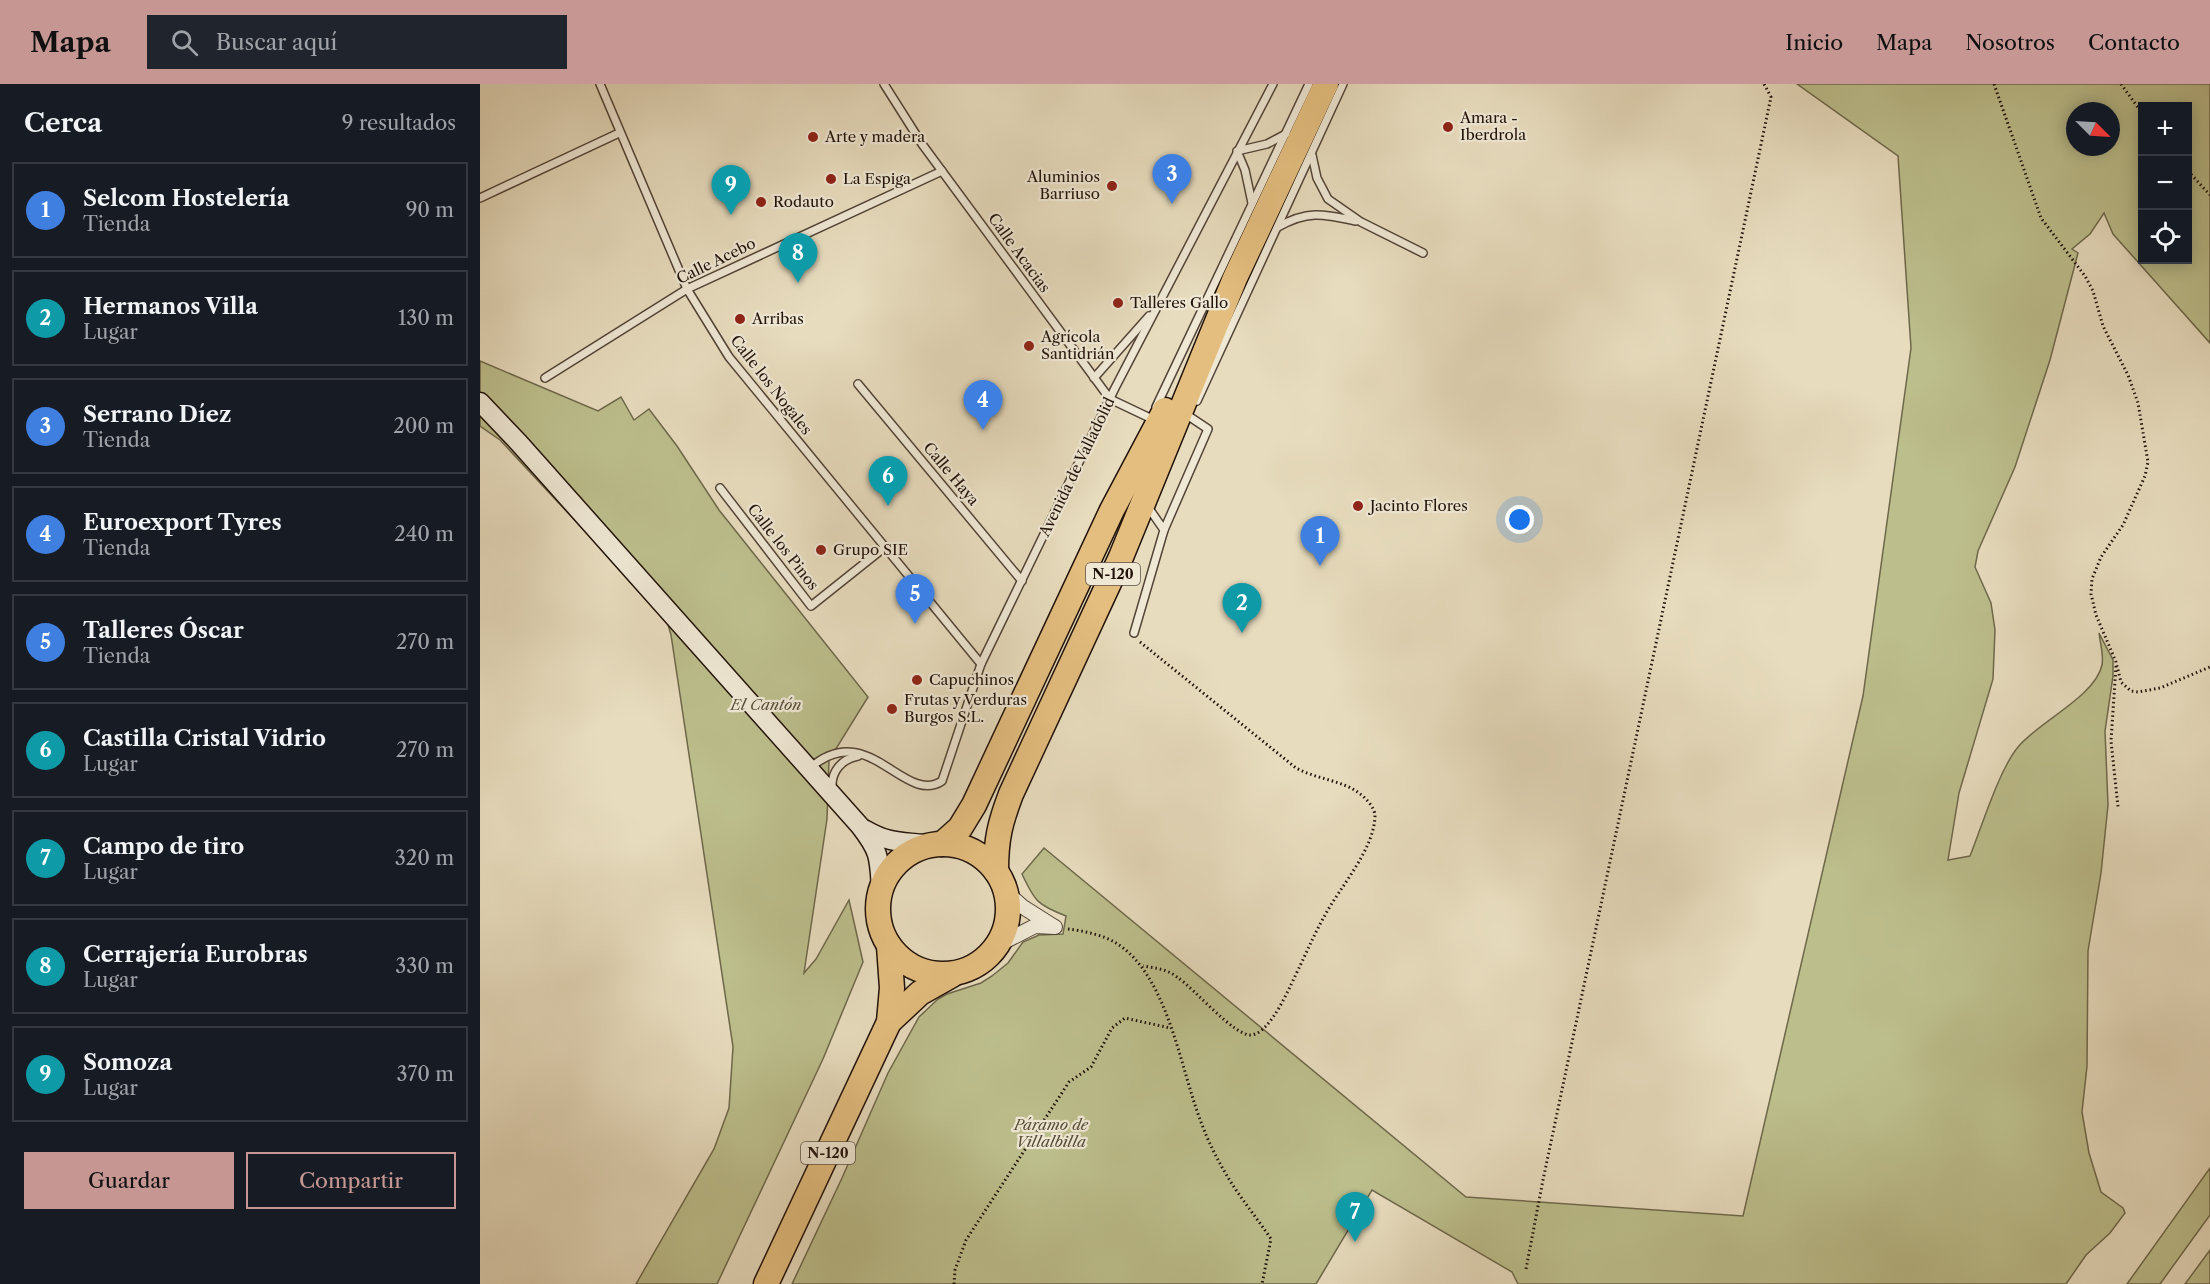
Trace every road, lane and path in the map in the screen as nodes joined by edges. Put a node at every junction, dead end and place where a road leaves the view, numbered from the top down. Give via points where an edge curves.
1 (600, 84) edge
2 (884, 84) edge
3 (1273, 84) edge
4 (1309, 84) edge
5 (1326, 84) edge
6 (1343, 84) edge
7 (1764, 84) edge
8 (1994, 84) edge
9 (2121, 84) edge
10 (2138, 107) edge
11 (620, 133) junction
12 (1286, 134) junction
13 (1237, 151) junction
14 (1312, 155) junction
15 (942, 171) junction
16 (2192, 176) edge
17 (2210, 195) edge
18 (480, 198) edge
19 (1252, 206) junction
20 (1361, 222) junction
21 (1278, 227) junction
22 (1423, 253) dead end
23 (1235, 278) junction
24 (687, 289) junction
25 (1157, 307) junction
26 (545, 378) dead end
27 (1094, 378) junction
28 (858, 384) dead end
29 (1110, 399) junction
30 (480, 402) edge
31 (1190, 417) junction
32 (1150, 418) junction
33 (1185, 427) dead end
34 (1167, 467) dead end
35 (720, 488) dead end
36 (1148, 507) junction
37 (1164, 530) junction
38 (1098, 539) junction
39 (885, 547) junction
40 (1121, 557) junction
41 (1022, 581) junction
42 (1134, 633) joint
43 (2116, 662) junction
44 (981, 664) junction
45 (2210, 667) edge
46 (864, 755) junction
47 (820, 773) junction
48 (2118, 807) dead end
49 (860, 826) junction
50 (936, 845) junction
51 (996, 871) junction
52 (881, 889) junction
53 (1007, 893) junction
54 (1055, 927) junction
55 (999, 945) junction
56 (889, 946) junction
57 (1143, 966) junction
58 (952, 975) junction
59 (889, 1022) junction
60 (1170, 1028) junction
61 (1526, 1269) dead end
62 (766, 1284) edge
63 (954, 1284) edge
64 (1262, 1284) edge

1 - 11 lane, Calle los Nogales
2 - 15 lane, Calle Acacias
3 - 13 lane, Avenida de Valladolid
4 - 12 lane
5 - 23 highway, N-120
6 - 14 lane
7 - 61 path via 1771,97
8 - 43 path via 2041,218 2085,276 2138,403 2148,462 2145,476 2092,579 2096,615
9 - 10 path
11 - 18 lane
11 - 24 lane, Calle los Nogales
12 - 13 lane via 1267,144
12 - 19 lane
13 - 19 lane via 1250,187
13 - 25 lane, Avenida de Valladolid
14 - 20 lane via 1317,178 1328,199
14 - 21 lane
15 - 24 lane, Calle Acebo
15 - 27 lane, Calle Acacias
16 - 17 path
19 - 32 lane
20 - 21 lane via 1320,214 1293,219
20 - 22 lane
21 - 31 lane
23 - 38 highway, N-120
23 - 40 highway, N-120
24 - 26 lane, Calle Acebo
24 - 39 lane, Calle los Nogales via 729,357
25 - 27 lane
25 - 29 lane, Avenida de Valladolid
27 - 29 lane, Calle Acacias
28 - 41 lane, Calle Haya
29 - 32 lane, Calle Acacias
29 - 41 lane, Avenida de Valladolid
30 - 47 street
31 - 33 lane
31 - 37 lane via 1208,429
32 - 38 lane
34 - 36 lane
35 - 39 lane, Calle los Pinos via 811,606
36 - 37 lane
36 - 40 lane
37 - 42 lane
38 - 50 highway, N-120 via 974,805 960,828
39 - 44 lane, Calle los Nogales
40 - 51 highway, N-120 via 1011,794 996,843
41 - 44 lane, Avenida de Valladolid
42 - 57 path via 1139,642 1296,768 1360,794 1375,814 1359,862 1325,915 1275,1016 1259,1032 1242,1033 1227,1024 1175,975
43 - 45 path via 2125,687 2138,692 2160,688
43 - 48 path via 2111,741
44 - 46 lane, Avenida de Valladolid via 942,781 926,787 916,784
46 - 47 lane
46 - 47 lane, Avenida de Valladolid via 851,752 821,758
47 - 49 street
49 - 50 street via 881,839
49 - 52 street via 875,846
50 - 51 highway, N-120 via 974,851
50 - 52 highway, N-120 via 899,861
51 - 53 highway, N-120
52 - 56 highway, N-120 via 878,916
53 - 54 street
53 - 55 highway, N-120 via 1008,920
54 - 55 street via 1035,926
54 - 57 path via 1080,930 1115,942
55 - 58 highway, N-120 via 975,967
56 - 58 highway, N-120 via 912,967
56 - 59 highway, N-120
57 - 60 path
58 - 59 highway, N-120 via 920,993
59 - 62 highway, N-120
60 - 63 path via 1125,1018 1112,1028 1091,1067 1069,1082 966,1239
60 - 64 path via 1213,1148 1234,1187 1271,1239

